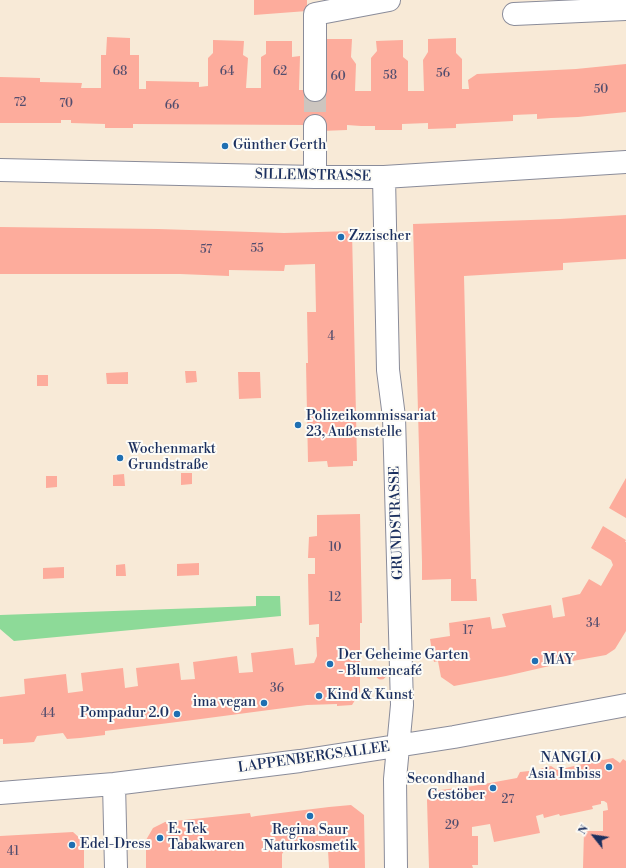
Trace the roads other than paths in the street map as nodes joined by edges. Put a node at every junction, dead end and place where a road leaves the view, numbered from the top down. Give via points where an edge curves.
1 (389, 0) edge
2 (626, 9) edge
3 (514, 14) dead end
4 (315, 90) tunnel mouth
5 (315, 126) tunnel mouth
6 (626, 162) edge
7 (0, 170) edge
8 (315, 177) junction
9 (384, 177) junction
10 (626, 705) edge
11 (398, 746) junction
12 (114, 784) junction
13 (0, 793) edge
14 (116, 868) edge
15 (396, 868) edge

1 - 4 street via 315,14
2 - 3 street
5 - 8 street
6 - 9 street, SILLEMSTRASSE
7 - 8 street, SILLEMSTRASSE
8 - 9 street, SILLEMSTRASSE
9 - 11 street, GRUNDSTRASSE via 388,370 394,417 402,705
10 - 11 street, LAPPENBERGSALLEE
11 - 12 street, LAPPENBERGSALLEE
11 - 15 street, GRUNDSTRASSE via 395,779
12 - 13 street, LAPPENBERGSALLEE
12 - 14 street

